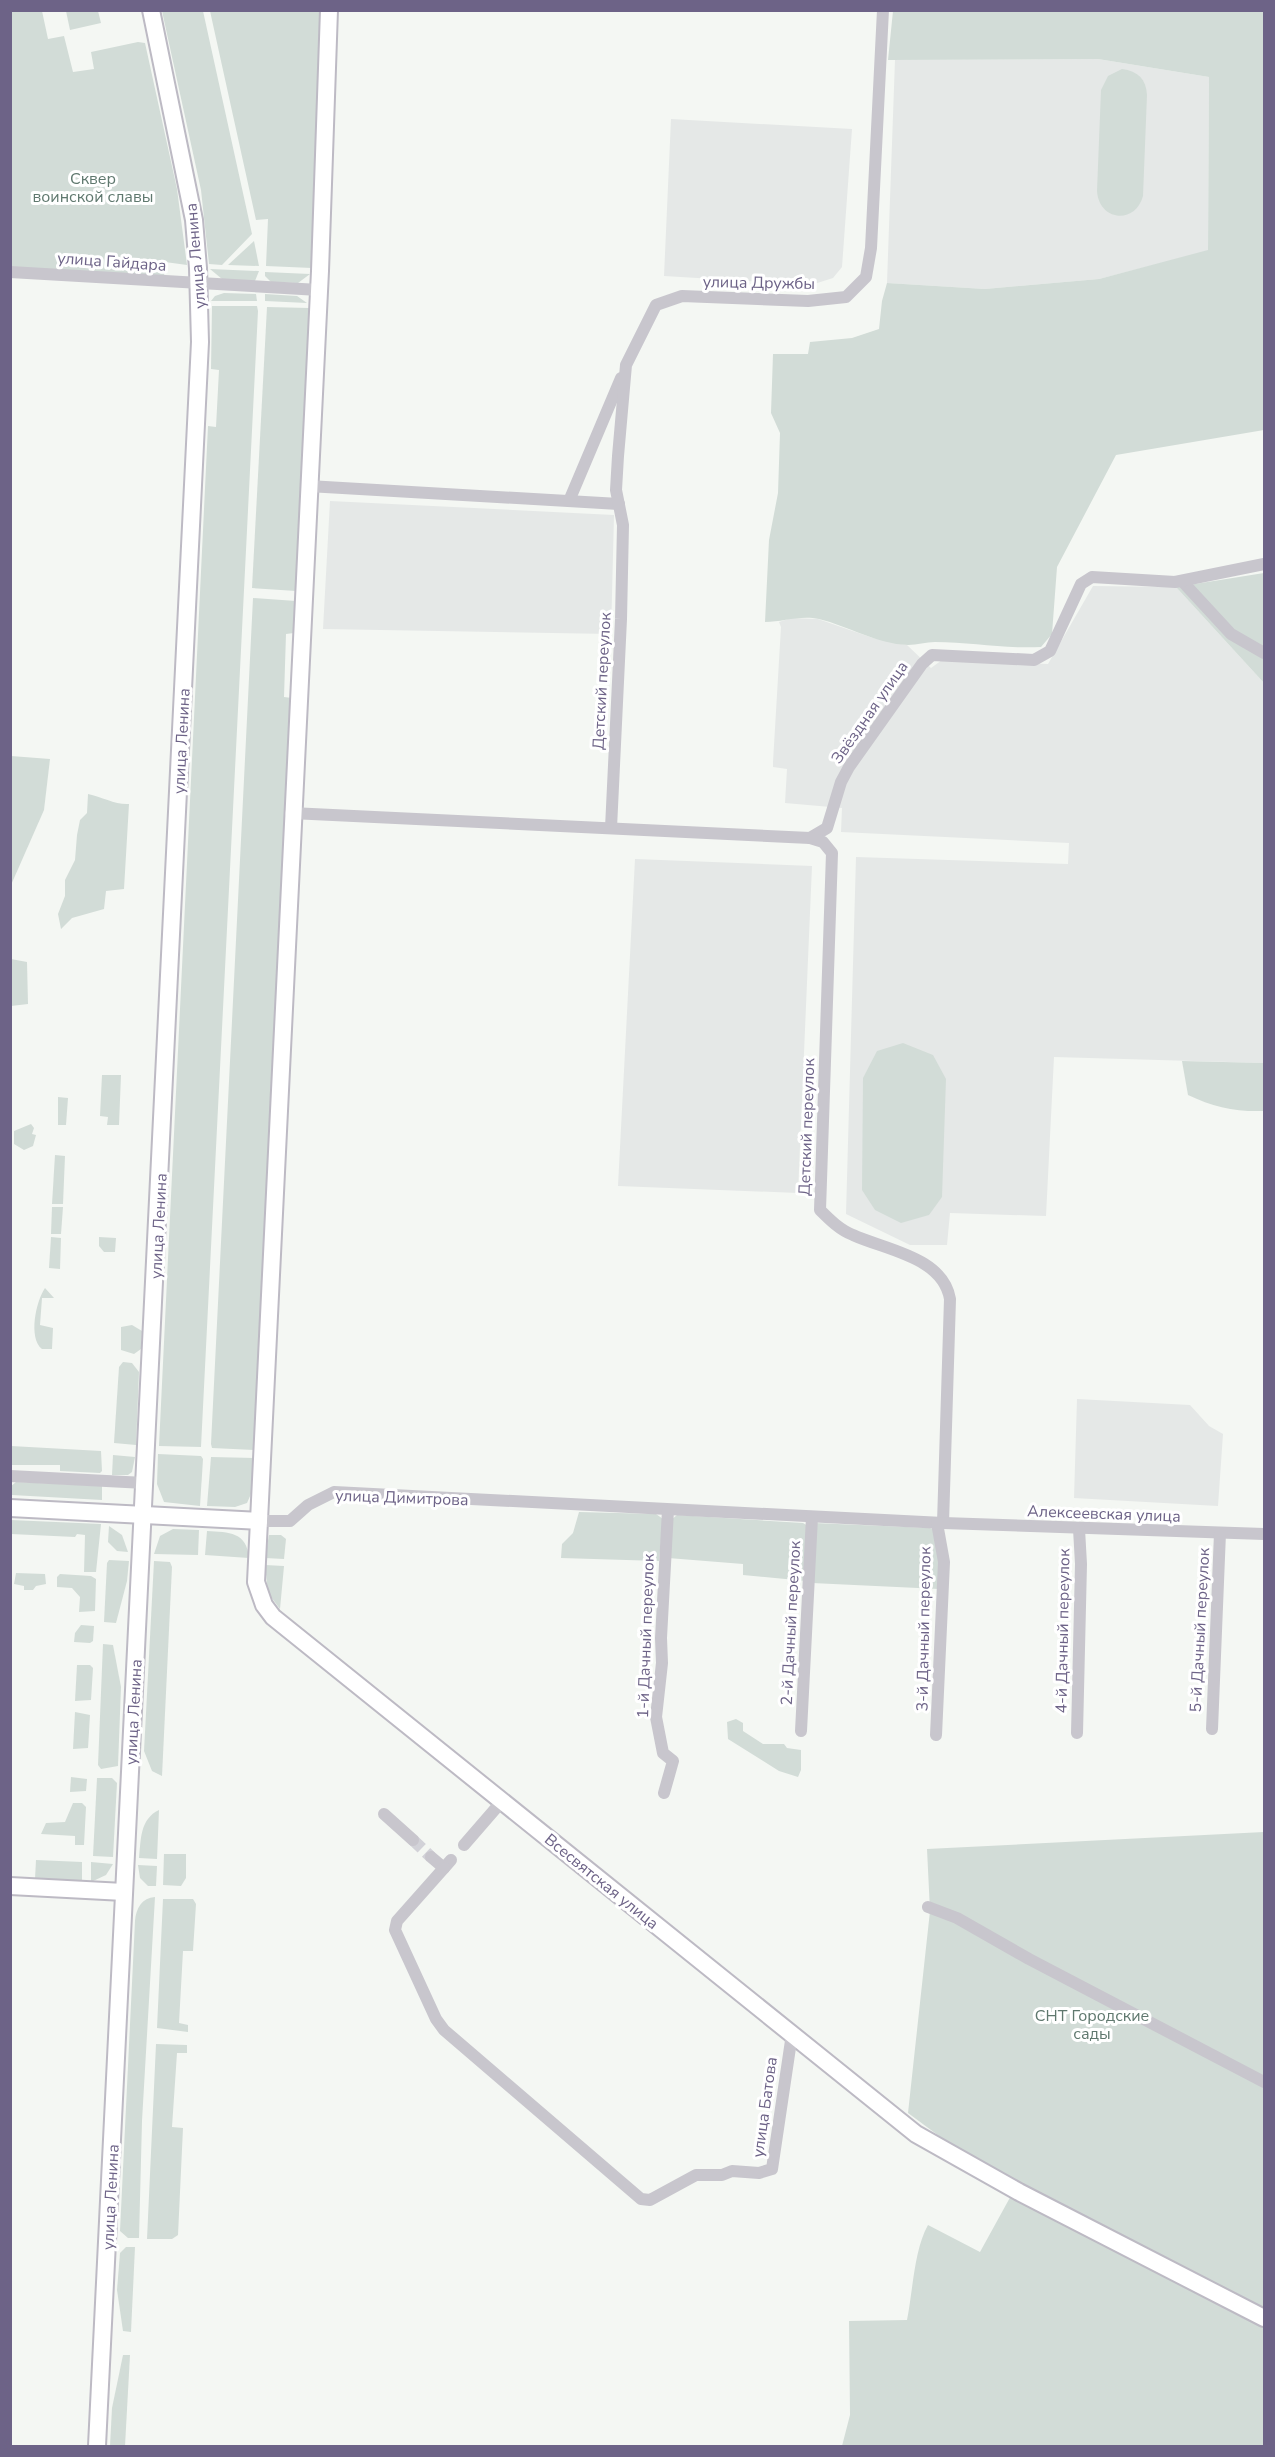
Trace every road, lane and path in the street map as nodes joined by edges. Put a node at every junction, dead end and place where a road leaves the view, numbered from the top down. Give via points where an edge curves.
1 (151, 10) edge
2 (329, 10) edge
3 (883, 10) edge
4 (10, 272) edge
5 (199, 284) junction
6 (319, 290) junction
7 (626, 365) junction
8 (308, 486) junction
9 (569, 501) junction
10 (619, 504) junction
11 (1264, 564) edge
12 (1182, 581) junction
13 (1264, 653) edge
14 (291, 813) junction
15 (611, 828) junction
16 (810, 837) junction
17 (10, 1476) edge
18 (145, 1483) junction
19 (10, 1508) edge
20 (668, 1510) junction
21 (143, 1515) junction
22 (812, 1517) junction
23 (259, 1521) junction
24 (940, 1523) junction
25 (1079, 1529) junction
26 (1220, 1533) junction
27 (1264, 1534) edge
28 (1212, 1729) dead end
29 (801, 1731) dead end
30 (1077, 1733) dead end
31 (936, 1735) dead end
32 (664, 1793) dead end
33 (503, 1800) junction
34 (384, 1814) dead end
35 (413, 1840) tunnel mouth
36 (464, 1845) dead end
37 (431, 1857) tunnel mouth
38 (10, 1886) edge
39 (124, 1892) junction
40 (928, 1907) dead end
41 (792, 2034) junction
42 (1264, 2082) edge
43 (1264, 2318) edge
44 (97, 2446) edge

1 - 5 street, улица Ленина via 190,194
2 - 6 street, Всесвятская улица
3 - 7 street, улица Дружбы via 871,248 866,277 846,297 808,301 682,296 656,305
4 - 5 street, улица Гайдара
5 - 6 street, улица Гайдара
5 - 18 street, улица Ленина via 199,381
6 - 8 street, Всесвятская улица
7 - 9 street
7 - 10 street, улица Дружбы via 616,490
8 - 9 street
8 - 14 street, Всесвятская улица
9 - 10 street
10 - 15 street, Детский переулок via 623,525 621,619
11 - 12 street, Звёздная улица
12 - 13 street via 1231,634
12 - 16 street, Звёздная улица via 1092,577 1081,584 1050,651 1034,660 932,655 849,767 827,828
14 - 15 street
14 - 23 street, Всесвятская улица
15 - 16 street
16 - 24 street, Детский переулок via 823,842 832,853 820,1210 851,1235 929,1266 948,1286
17 - 18 street
18 - 21 street, улица Ленина
19 - 21 street
20 - 22 street
20 - 23 street, улица Димитрова via 334,1492 308,1505 290,1521
20 - 32 street, 1-й Дачный переулок via 656,1718 663,1752 673,1761
21 - 23 street
21 - 39 street, улица Ленина
22 - 24 street
22 - 29 street, 2-й Дачный переулок
23 - 33 street, Всесвятская улица via 255,1582 273,1617
24 - 25 street, Алексеевская улица
24 - 31 street, 3-й Дачный переулок via 944,1562
25 - 26 street, Алексеевская улица
25 - 30 street, 4-й Дачный переулок
26 - 27 street, Алексеевская улица
26 - 28 street, 5-й Дачный переулок
33 - 36 street
33 - 41 street, Всесвятская улица
34 - 35 street
37 - 41 street, улица Батова via 448,1864 397,1921 395,1930 444,2030 637,2197 650,2200 696,2175 772,2169
38 - 39 street
39 - 44 street, улица Ленина
40 - 42 street via 957,1918
41 - 43 street, Всесвятская улица via 916,2134 1019,2192

